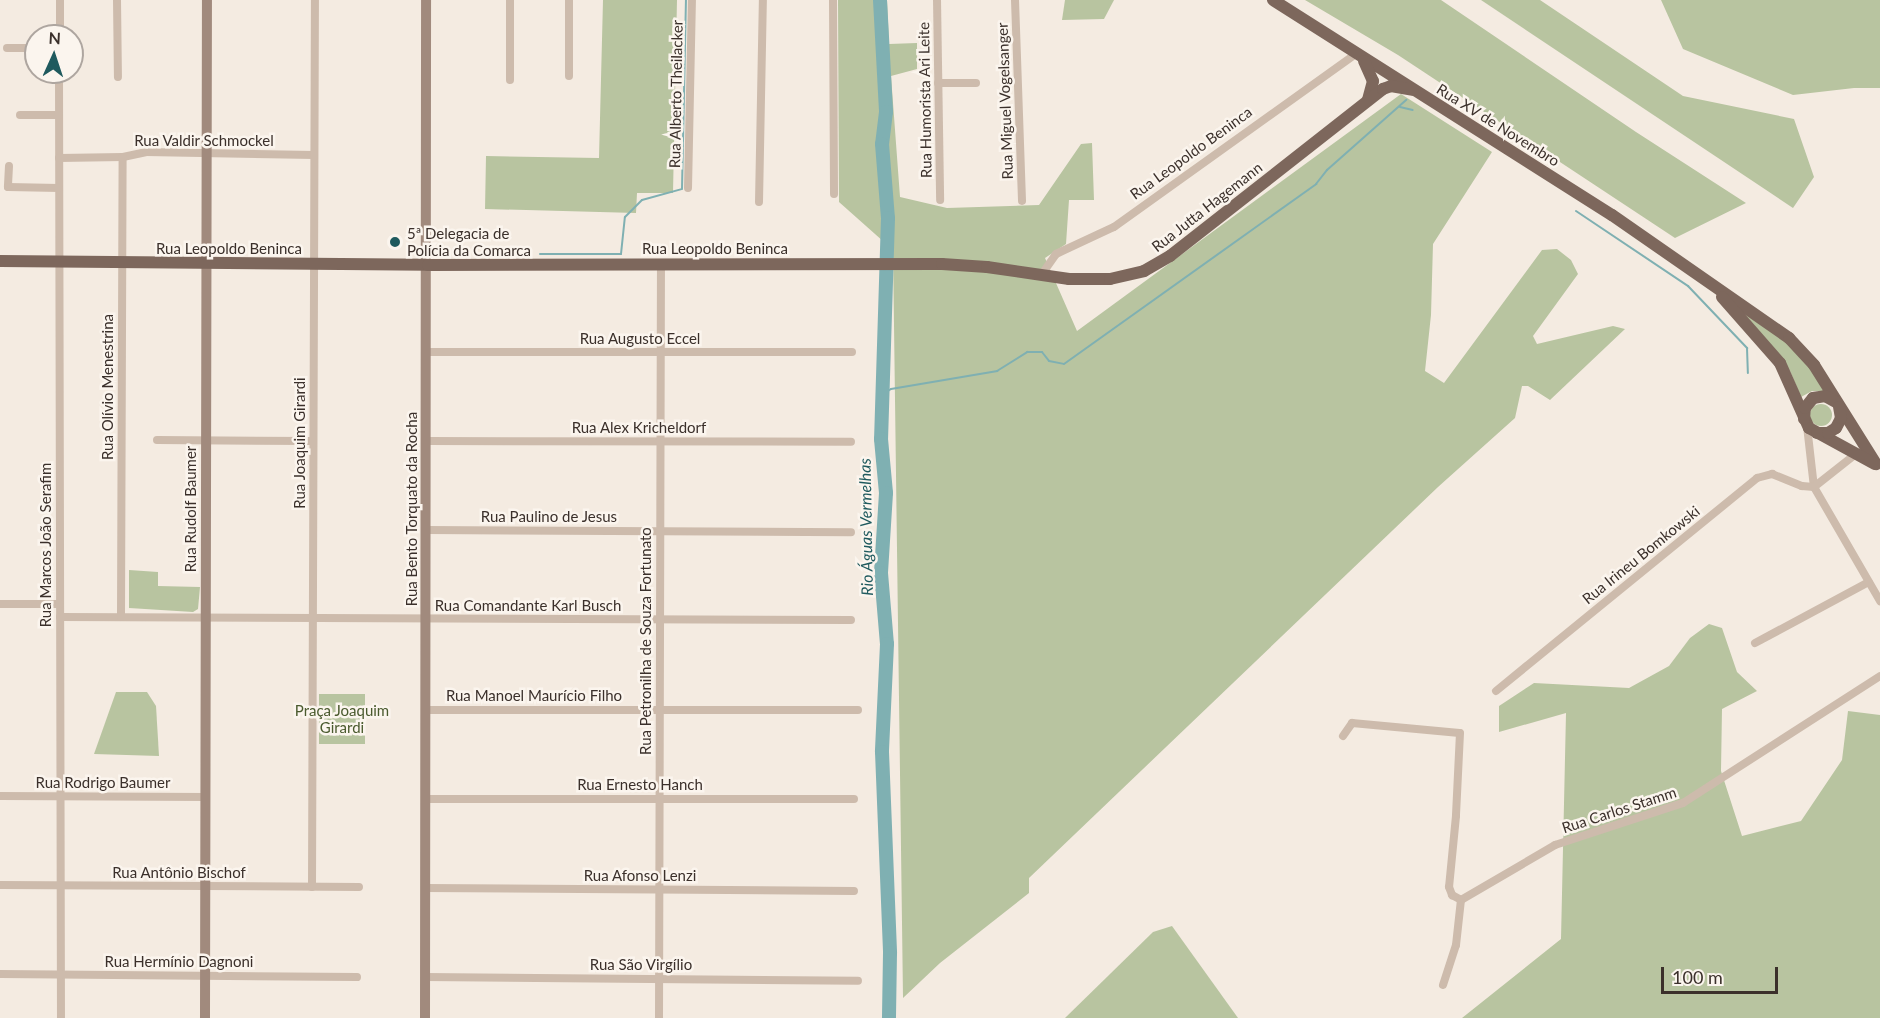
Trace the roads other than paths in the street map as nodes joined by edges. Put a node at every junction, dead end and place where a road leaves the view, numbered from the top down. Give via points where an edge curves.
1 (60, 0) edge
2 (117, 0) edge
3 (207, 0) edge
4 (315, 0) edge
5 (426, 0) edge
6 (510, 0) edge
7 (569, 0) edge
8 (692, 0) edge
9 (763, 0) edge
10 (832, 0) edge
11 (937, 0) edge
12 (1015, 0) edge
13 (1273, 0) edge
14 (60, 24) edge
15 (7, 48) dead end
16 (24, 48) edge
17 (1357, 53) junction
18 (118, 76) dead end
19 (569, 76) dead end
20 (510, 80) dead end
21 (938, 83) junction
22 (976, 83) dead end
23 (59, 84) edge
24 (1413, 90) junction
25 (1368, 101) junction
26 (20, 115) dead end
27 (59, 115) junction
28 (207, 152) junction
29 (314, 155) junction
30 (123, 157) junction
31 (58, 158) junction
32 (9, 166) dead end
33 (58, 188) junction
34 (688, 188) dead end
35 (834, 194) dead end
36 (940, 200) dead end
37 (1022, 201) dead end
38 (759, 202) dead end
39 (0, 261) edge
40 (58, 264) junction
41 (122, 264) junction
42 (207, 264) junction
43 (314, 264) junction
44 (661, 264) junction
45 (428, 265) junction
46 (1042, 274) junction
47 (1706, 278) junction
48 (427, 352) junction
49 (661, 352) junction
50 (852, 352) dead end
51 (1837, 404) junction
52 (1809, 426) junction
53 (156, 440) dead end
54 (206, 440) junction
55 (313, 441) junction
56 (427, 441) junction
57 (660, 442) junction
58 (851, 442) dead end
59 (1856, 454) junction
60 (1878, 466) edge
61 (1814, 487) junction
62 (427, 530) junction
63 (660, 531) junction
64 (851, 532) dead end
65 (1869, 582) junction
66 (1880, 601) edge
67 (0, 604) edge
68 (60, 604) junction
69 (60, 617) junction
70 (121, 617) junction
71 (206, 618) junction
72 (313, 618) junction
73 (426, 619) junction
74 (660, 620) junction
75 (851, 620) dead end
76 (1755, 644) dead end
77 (1880, 676) edge
78 (1496, 691) dead end
79 (426, 710) junction
80 (660, 710) junction
81 (858, 710) dead end
82 (1343, 736) dead end
83 (0, 796) edge
84 (60, 796) junction
85 (206, 797) junction
86 (425, 799) junction
87 (659, 799) junction
88 (854, 799) dead end
89 (0, 885) edge
90 (61, 885) junction
91 (206, 886) junction
92 (312, 887) junction
93 (359, 887) dead end
94 (425, 888) junction
95 (659, 889) junction
96 (854, 891) dead end
97 (1461, 900) junction
98 (0, 974) edge
99 (61, 975) junction
100 (205, 976) junction
101 (357, 977) dead end
102 (425, 977) junction
103 (659, 979) junction
104 (858, 981) dead end
105 (1443, 985) dead end
106 (61, 1018) edge
107 (205, 1018) edge
108 (424, 1018) edge
109 (659, 1018) edge

1 - 14 street
2 - 18 street
3 - 28 street, Rua Rudolf Baumer
4 - 29 street, Rua Joaquim Girardi
5 - 45 street, Rua Bento Torquato da Rocha
6 - 20 street
7 - 19 street
8 - 34 street, Rua Alberto Theilacker
9 - 38 street
10 - 35 street
11 - 21 street, Rua Humorista Ari Leite
12 - 37 street, Rua Miguel Vogelsanger
13 - 17 main road, Rua XV de Novembro
15 - 16 street
17 - 24 main road, Rua XV de Novembro
17 - 25 main road via 1372,76
17 - 46 street, Rua Leopoldo Beninca via 1114,227 1056,254
21 - 22 street
21 - 36 street, Rua Humorista Ari Leite
23 - 27 street, Rua Marcos João Serafim
24 - 25 main road, Rua Jutta Hagemann via 1391,86
24 - 47 main road, Rua XV de Novembro
25 - 46 main road, Rua Jutta Hagemann via 1156,265 1134,275 1110,279
26 - 27 street
27 - 31 street, Rua Marcos João Serafim
28 - 29 street, Rua Valdir Schmockel
28 - 30 street, Rua Valdir Schmockel via 139,152
28 - 42 street, Rua Rudolf Baumer
29 - 43 street, Rua Joaquim Girardi
30 - 31 street, Rua Valdir Schmockel
30 - 41 street, Rua Olívio Menestrina
31 - 33 street, Rua Marcos João Serafim
32 - 33 street via 8,187
33 - 40 street, Rua Marcos João Serafim
39 - 40 main road, Rua Leopoldo Beninca
40 - 41 main road, Rua Leopoldo Beninca
40 - 68 street, Rua Marcos João Serafim
41 - 42 main road, Rua Leopoldo Beninca
41 - 70 street, Rua Olívio Menestrina
42 - 43 main road, Rua Leopoldo Beninca
42 - 54 street, Rua Rudolf Baumer
43 - 45 main road, Rua Leopoldo Beninca
43 - 55 street, Rua Joaquim Girardi
44 - 45 main road, Rua Leopoldo Beninca
44 - 46 main road, Rua Leopoldo Beninca via 967,265
44 - 49 street, Rua Petronilha de Souza Fortunato
45 - 48 street, Rua Bento Torquato da Rocha
47 - 51 main road, Rua XV de Novembro via 1790,338 1814,364
47 - 52 main road, Rua XV de Novembro via 1780,363
48 - 49 street, Rua Augusto Eccel
48 - 56 street, Rua Bento Torquato da Rocha
49 - 50 street, Rua Augusto Eccel
49 - 57 street, Rua Petronilha de Souza Fortunato
51 - 52 main road via 1841,418 1836,428 1825,434
51 - 52 main road via 1825,396 1813,399 1805,408
51 - 60 main road, Rua XV de Novembro
52 - 59 main road, Rua XV de Novembro
52 - 61 street
53 - 54 street
54 - 55 street
54 - 71 street, Rua Rudolf Baumer
55 - 72 street, Rua Joaquim Girardi
56 - 57 street, Rua Alex Kricheldorf
56 - 62 street, Rua Bento Torquato da Rocha
57 - 58 street, Rua Alex Kricheldorf
57 - 63 street, Rua Petronilha de Souza Fortunato
59 - 60 main road, Rua XV de Novembro
59 - 61 street
61 - 65 street
61 - 78 street, Rua Irineu Bomkowski via 1772,474 1760,476
62 - 63 street, Rua Paulino de Jesus
62 - 73 street, Rua Bento Torquato da Rocha
63 - 64 street, Rua Paulino de Jesus
63 - 74 street, Rua Petronilha de Souza Fortunato
65 - 66 street
65 - 76 street
67 - 68 street
68 - 69 street, Rua Marcos João Serafim
69 - 70 street, Rua Comandante Karl Busch
69 - 84 street, Rua Marcos João Serafim
70 - 71 street, Rua Comandante Karl Busch
71 - 72 street, Rua Comandante Karl Busch
71 - 85 street, Rua Rudolf Baumer
72 - 73 street, Rua Comandante Karl Busch
72 - 92 street, Rua Joaquim Girardi
73 - 74 street, Rua Comandante Karl Busch
73 - 79 street, Rua Bento Torquato da Rocha
74 - 75 street, Rua Comandante Karl Busch
74 - 80 street, Rua Petronilha de Souza Fortunato
77 - 97 street, Rua Carlos Stamm via 1683,803 1556,845
79 - 80 street, Rua Manoel Maurício Filho
79 - 86 street, Rua Bento Torquato da Rocha
80 - 81 street, Rua Manoel Maurício Filho
80 - 87 street, Rua Petronilha de Souza Fortunato
82 - 97 street via 1352,723 1460,734 1449,887 1452,895
83 - 84 street, Rua Rodrigo Baumer
84 - 85 street, Rua Rodrigo Baumer
84 - 90 street, Rua Marcos João Serafim
85 - 91 street, Rua Rudolf Baumer
86 - 87 street, Rua Ernesto Hanch
86 - 94 street, Rua Bento Torquato da Rocha
87 - 88 street, Rua Ernesto Hanch
87 - 95 street, Rua Petronilha de Souza Fortunato
89 - 90 street, Rua Antônio Bischof
90 - 91 street, Rua Antônio Bischof
90 - 99 street, Rua Marcos João Serafim
91 - 92 street, Rua Antônio Bischof
91 - 100 street, Rua Rudolf Baumer
92 - 93 street, Rua Antônio Bischof
94 - 95 street, Rua Afonso Lenzi
94 - 102 street, Rua Bento Torquato da Rocha
95 - 96 street, Rua Afonso Lenzi
95 - 103 street, Rua Petronilha de Souza Fortunato
97 - 105 street via 1456,945
98 - 99 street, Rua Hermínio Dagnoni
99 - 100 street, Rua Hermínio Dagnoni
99 - 106 street, Rua Marcos João Serafim
100 - 101 street, Rua Hermínio Dagnoni
100 - 107 street, Rua Rudolf Baumer
102 - 103 street, Rua São Virgílio
102 - 108 street, Rua Bento Torquato da Rocha
103 - 104 street, Rua São Virgílio
103 - 109 street, Rua Petronilha de Souza Fortunato

